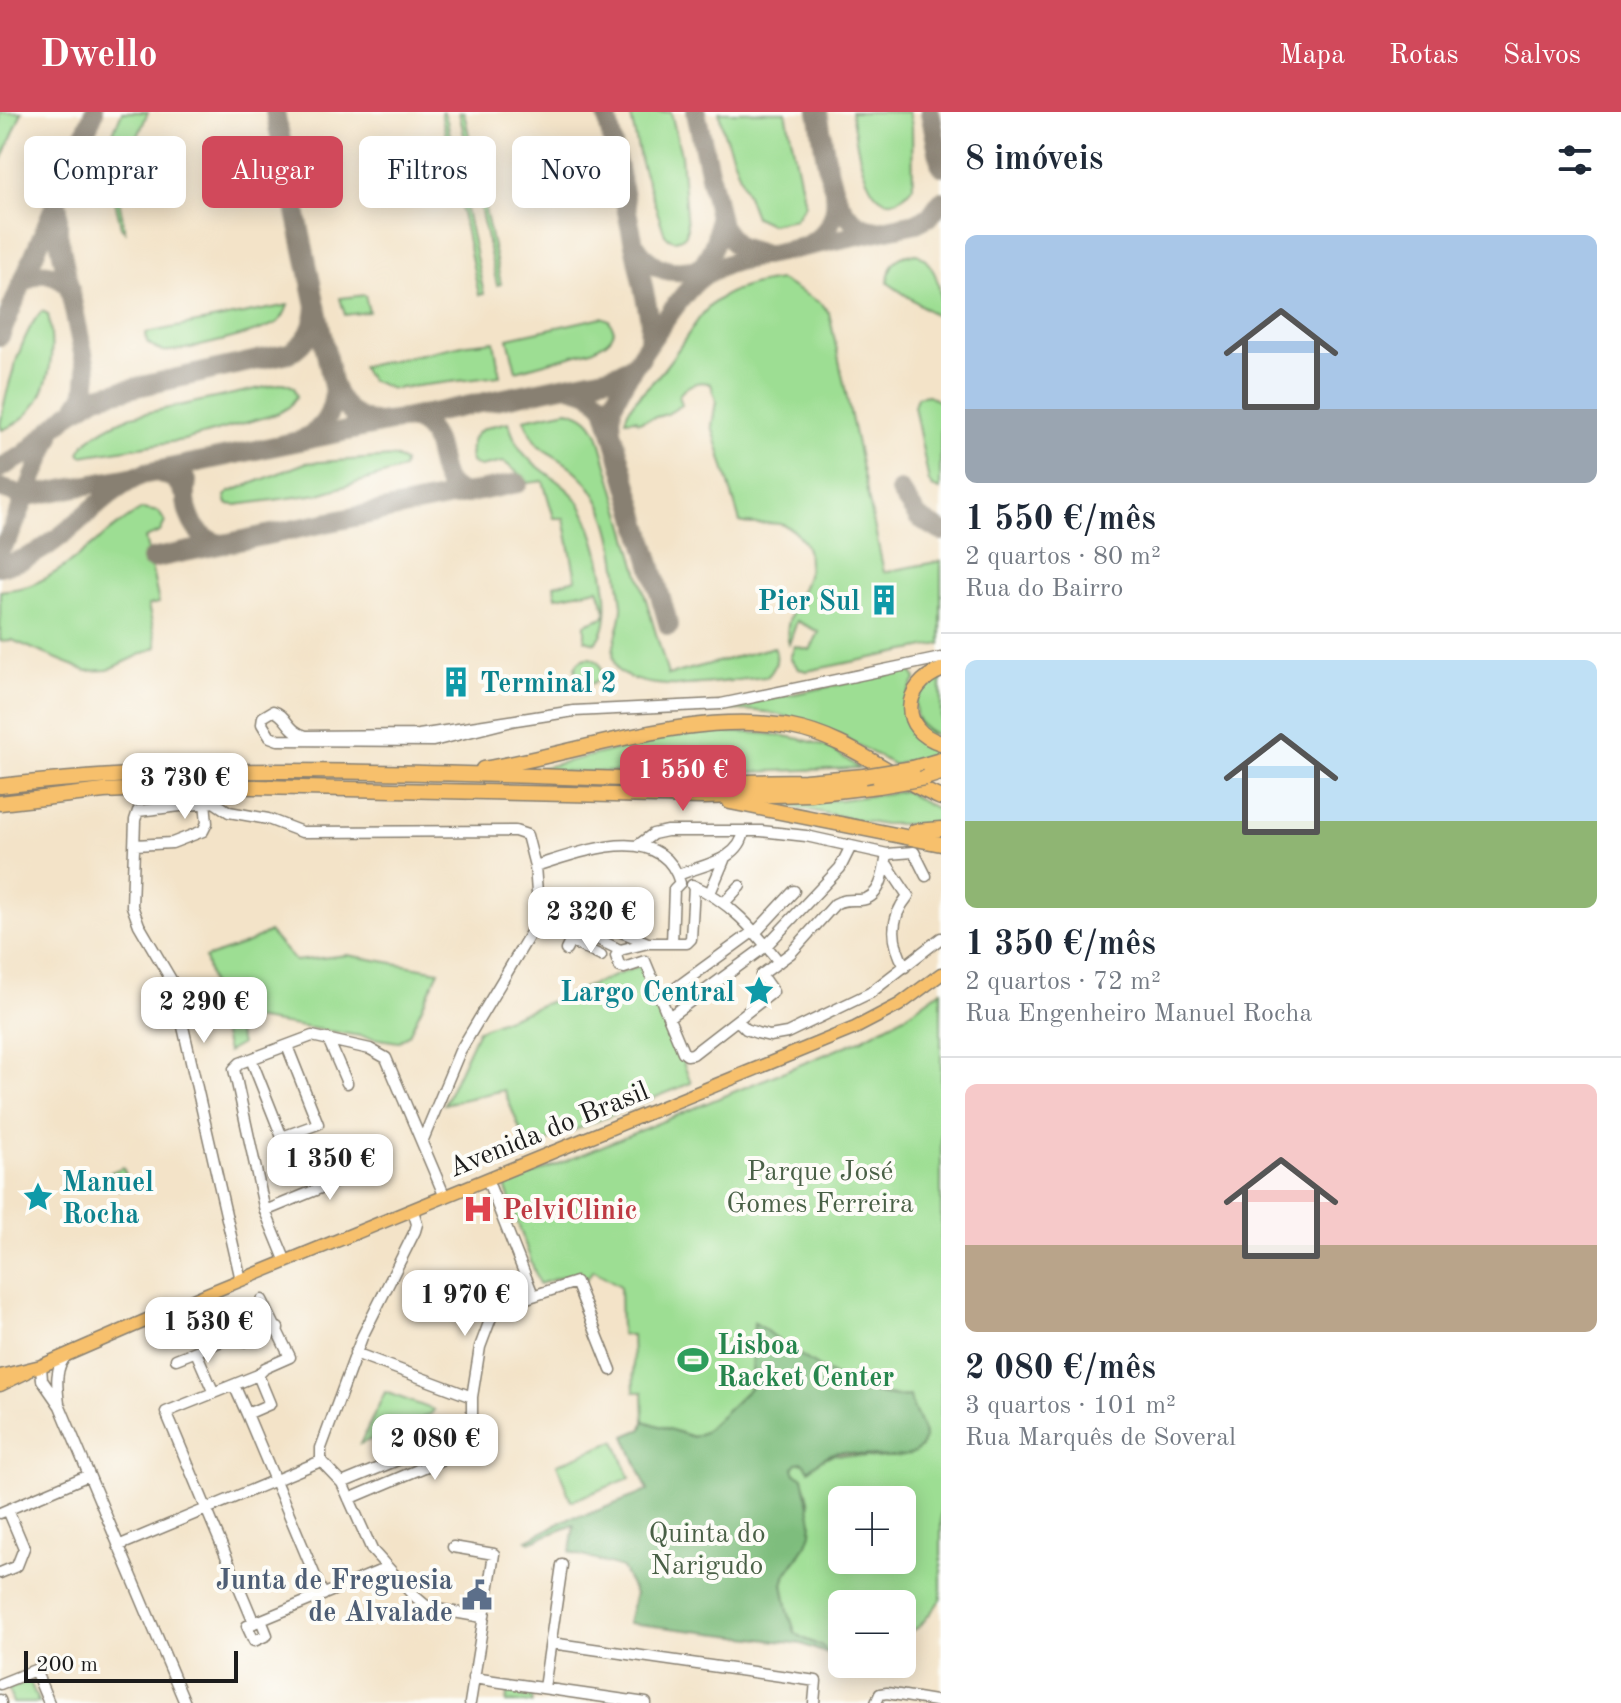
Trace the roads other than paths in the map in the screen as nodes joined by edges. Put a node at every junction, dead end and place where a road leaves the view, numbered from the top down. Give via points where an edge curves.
1 (941, 658) edge
2 (941, 670) edge
3 (520, 719) junction
4 (284, 720) junction
5 (266, 732) junction
6 (941, 743) edge
7 (941, 760) edge
8 (872, 762) junction
9 (919, 773) junction
10 (941, 773) edge
11 (449, 774) junction
12 (0, 786) edge
13 (703, 797) junction
14 (941, 798) edge
15 (205, 802) junction
16 (0, 803) edge
17 (941, 806) edge
18 (941, 829) edge
19 (874, 830) junction
20 (744, 831) junction
21 (941, 844) edge
22 (135, 845) junction
23 (637, 846) junction
24 (851, 846) junction
25 (886, 859) junction
26 (724, 860) junction
27 (535, 866) junction
28 (926, 876) dead end
29 (679, 879) junction
30 (694, 886) junction
31 (740, 886) dead end
32 (794, 891) dead end
33 (710, 893) junction
34 (724, 903) junction
35 (582, 918) junction
36 (539, 919) junction
37 (577, 929) junction
38 (754, 932) junction
39 (941, 938) edge
40 (648, 943) junction
41 (672, 943) junction
42 (766, 946) junction
43 (620, 950) junction
44 (601, 956) dead end
45 (779, 962) junction
46 (905, 967) junction
47 (941, 974) edge
48 (662, 998) junction
49 (669, 1017) junction
50 (737, 1020) junction
51 (328, 1039) junction
52 (287, 1046) junction
53 (251, 1059) junction
54 (347, 1083) dead end
55 (422, 1142) junction
56 (332, 1163) dead end
57 (487, 1179) junction
58 (445, 1197) junction
59 (413, 1210) junction
60 (265, 1211) junction
61 (286, 1262) junction
62 (241, 1280) junction
63 (533, 1295) junction
64 (262, 1300) dead end
65 (278, 1328) junction
66 (196, 1352) junction
67 (355, 1353) junction
68 (70, 1354) junction
69 (176, 1359) dead end
70 (37, 1367) junction
71 (611, 1370) dead end
72 (258, 1375) junction
73 (0, 1376) edge
74 (0, 1385) edge
75 (234, 1385) junction
76 (213, 1391) junction
77 (472, 1397) junction
78 (59, 1400) junction
79 (247, 1414) junction
80 (473, 1429) junction
81 (321, 1461) junction
82 (89, 1475) junction
83 (275, 1480) junction
84 (342, 1483) junction
85 (349, 1499) junction
86 (207, 1509) junction
87 (4, 1512) edge
88 (118, 1546) junction
89 (453, 1547) dead end
90 (562, 1565) dead end
91 (387, 1568) junction
92 (0, 1573) edge
93 (323, 1595) junction
94 (482, 1617) junction
95 (551, 1643) junction
96 (473, 1678) junction
97 (0, 1684) edge
98 (544, 1688) junction
99 (941, 1702) edge
100 (49, 1703) edge
101 (185, 1703) edge
102 (470, 1703) edge
103 (646, 1703) edge
104 (814, 1703) edge
105 (876, 1703) edge

1 - 3 street via 721,704
2 - 6 highway via 917,685 910,708 919,731
3 - 4 street via 419,735 315,736 293,731
3 - 5 street via 433,741 284,741
4 - 5 street via 280,732
4 - 5 street via 276,712 265,714
7 - 9 highway
8 - 11 highway via 793,727 741,723 672,728
8 - 14 highway
8 - 17 highway
9 - 10 highway
9 - 11 highway, bridge via 744,782
9 - 13 highway, bridge via 879,786 811,794
11 - 12 highway via 171,773
13 - 16 highway via 214,786
13 - 19 highway
15 - 22 street via 203,831 172,843
15 - 22 street via 142,809 136,813
15 - 27 street via 302,832 515,831 527,835
18 - 19 highway
19 - 21 highway
20 - 23 street via 667,831
20 - 24 street
20 - 26 street
22 - 62 street via 132,906 173,983
23 - 27 street via 588,850
23 - 29 street via 666,856
24 - 25 street
24 - 42 street via 840,868
25 - 28 street via 914,852
25 - 45 street via 873,897 837,902
25 - 46 street via 908,896 893,927
26 - 29 street
26 - 33 street
27 - 36 street
29 - 30 street
29 - 41 street
30 - 33 street
30 - 41 street via 690,941
31 - 34 street
32 - 38 street
33 - 34 street
34 - 38 street
35 - 36 street
35 - 37 street
35 - 40 street
36 - 55 street via 460,1051
37 - 43 street
37 - 44 street via 568,946
38 - 42 street
38 - 48 street
39 - 46 street
40 - 41 street
40 - 43 street
42 - 45 street
42 - 49 street
43 - 48 street via 616,956 624,968 645,961
45 - 50 street via 761,975 773,992
46 - 50 street via 857,1001 787,1033 757,1033
47 - 57 main road, Avenida do Brasil via 855,1028
48 - 49 street
49 - 50 street via 684,1054 693,1054
51 - 52 street via 312,1036
51 - 54 street
51 - 55 street via 386,1058
52 - 53 street
52 - 53 street via 318,1124 282,1137
53 - 60 street via 234,1069
55 - 58 street
56 - 60 street via 340,1180
57 - 58 main road, Avenida do Brasil
57 - 63 street
58 - 59 main road, Avenida do Brasil
59 - 61 main road, Avenida do Brasil
59 - 67 street via 415,1231
60 - 61 street
61 - 62 main road, Avenida do Brasil
62 - 68 main road, Avenida do Brasil
63 - 71 street via 576,1282
63 - 77 street via 492,1315 480,1347
64 - 65 street
65 - 66 street via 243,1342 237,1335
65 - 72 street via 290,1357
66 - 69 street
66 - 76 street
67 - 77 street
67 - 81 street
68 - 70 main road, Avenida do Brasil
68 - 78 street via 59,1366
70 - 73 main road, Avenida do Brasil
70 - 74 main road, Avenida do Brasil
70 - 78 street via 50,1374
72 - 75 street
72 - 79 street via 270,1404
75 - 76 street
75 - 79 street
76 - 86 street via 166,1412
77 - 80 street
78 - 82 street
79 - 83 street
80 - 84 street
80 - 85 street via 472,1447 466,1451
81 - 83 street
81 - 84 street
82 - 87 street
82 - 88 street
83 - 86 street
83 - 93 street
84 - 85 street
85 - 91 street via 372,1550
86 - 88 street
86 - 93 street via 258,1622
87 - 92 street via 24,1548 17,1566
88 - 101 street
89 - 94 street via 494,1554
90 - 95 street
91 - 93 street
91 - 94 street via 425,1605
94 - 96 street
95 - 98 street
95 - 104 street via 816,1681
96 - 98 street
96 - 102 street
97 - 100 street via 35,1670
98 - 103 street
99 - 105 street via 887,1693

